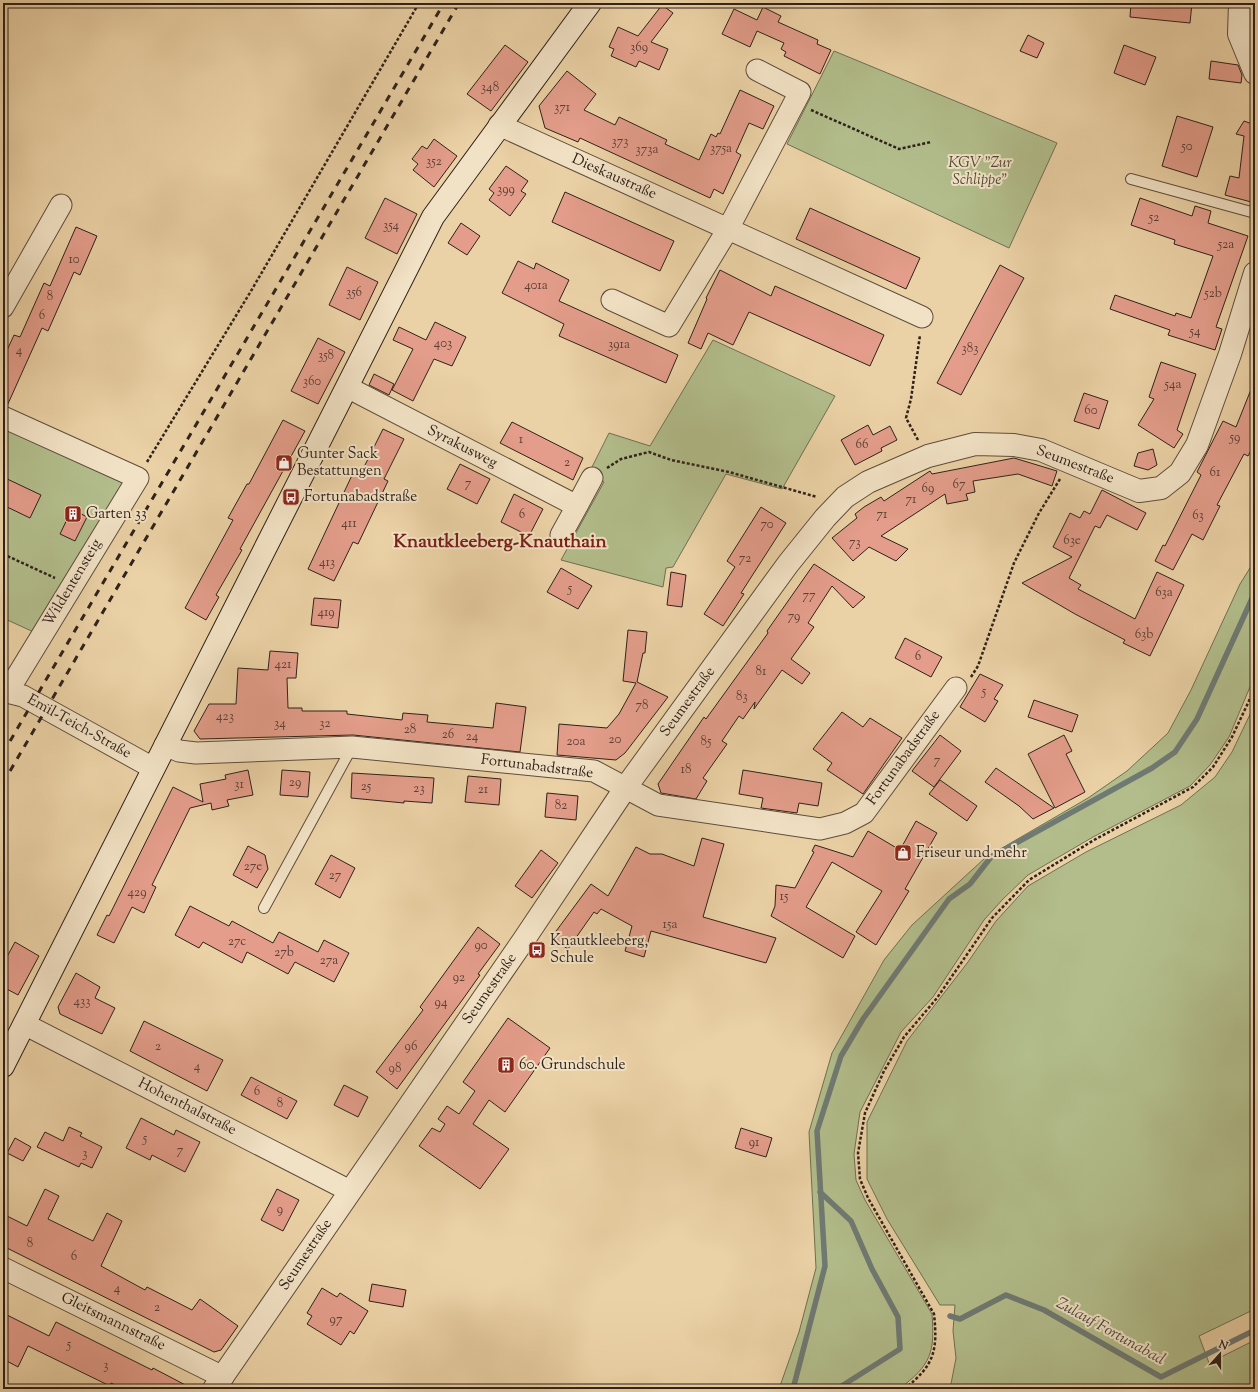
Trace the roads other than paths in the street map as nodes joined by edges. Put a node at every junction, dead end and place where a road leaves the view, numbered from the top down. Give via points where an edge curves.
1 (590, 3) edge
2 (1240, 3) edge
3 (756, 70) dead end
4 (1255, 73) edge
5 (499, 125) junction
6 (1131, 179) dead end
7 (61, 204) dead end
8 (1255, 213) edge
9 (728, 229) junction
10 (1255, 273) edge
11 (612, 300) dead end
12 (3, 307) edge
13 (922, 317) road end
14 (347, 387) junction
15 (3, 417) edge
16 (592, 478) road end
17 (577, 506) junction
18 (561, 535) dead end
19 (956, 688) road end
20 (5, 691) edge
21 (165, 745) junction
22 (352, 747) junction
23 (153, 768) junction
24 (626, 787) junction
25 (264, 908) dead end
26 (24, 1024) junction
27 (3, 1066) edge
28 (350, 1191) junction
29 (3, 1268) edge
30 (218, 1383) edge

1 - 5 street
2 - 4 street via 1239,34
3 - 9 street via 800,92
5 - 9 street, Dieskaustraße
5 - 14 street via 433,216
6 - 8 lane
7 - 12 street
9 - 11 street via 669,326
9 - 13 street, Dieskaustraße
10 - 24 street, Seumestraße via 1206,425 1180,473 1160,488 1139,491 1041,450 1014,444 975,444 928,456 868,482 837,505 788,564
14 - 17 street, Syrakusweg
14 - 21 street
15 - 20 street, Wildentensteig via 138,478
16 - 17 street
17 - 18 street
19 - 24 street, Fortunabadstraße via 864,813 845,823 820,829 658,805
20 - 23 street, Emil-Teich-Straße via 23,696
21 - 22 street, Fortunabadstraße via 178,751 196,753
21 - 23 street
22 - 24 street, Fortunabadstraße via 594,771
22 - 25 lane
23 - 26 street
24 - 28 street, Seumestraße
26 - 27 street
26 - 28 street, Hohenthalstraße
28 - 30 street, Seumestraße
29 - 30 street, Gleitsmannstraße

